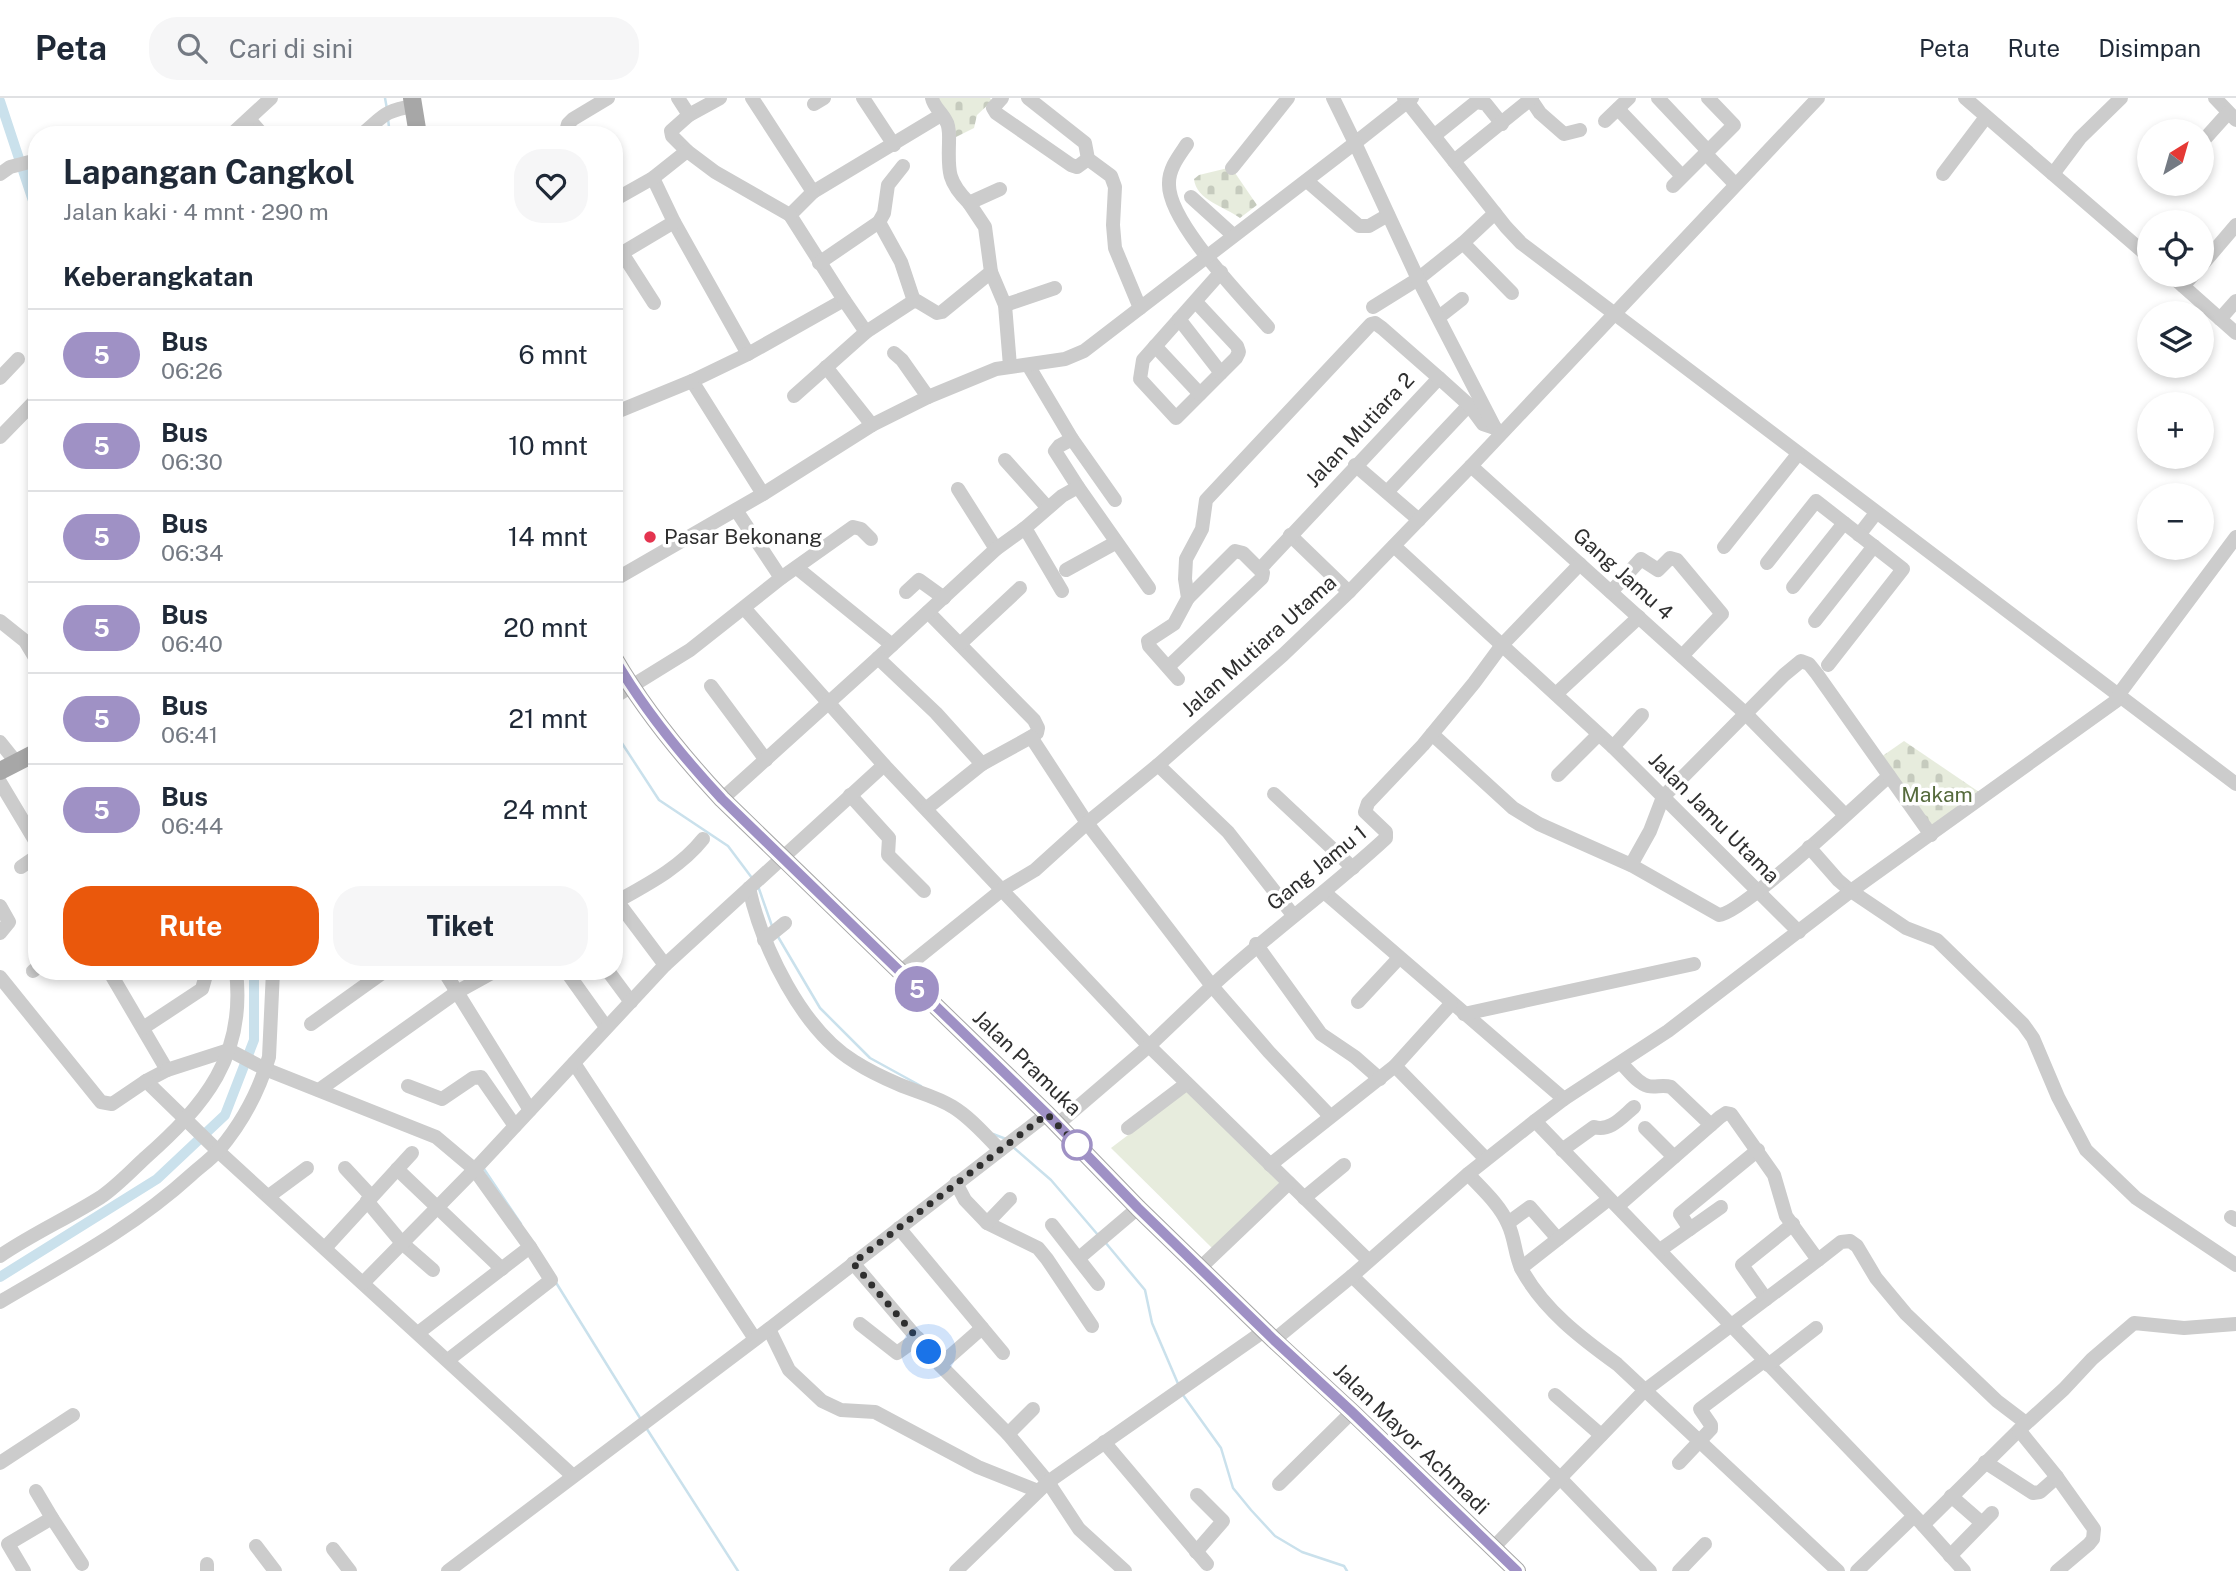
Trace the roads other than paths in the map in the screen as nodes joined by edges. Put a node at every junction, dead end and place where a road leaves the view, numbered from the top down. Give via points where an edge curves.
1 (608, 98) edge
2 (678, 98) edge
3 (720, 98) edge
4 (752, 98) edge
5 (863, 98) edge
6 (932, 98) edge
7 (1002, 98) edge
8 (1028, 98) edge
9 (1287, 98) edge
10 (1333, 98) edge
11 (1629, 98) edge
12 (1658, 98) edge
13 (1708, 98) edge
14 (1818, 98) edge
15 (1965, 98) edge
16 (2121, 98) edge
17 (2215, 98) edge
18 (267, 99) edge
19 (1408, 99) edge
20 (1531, 99) edge
21 (413, 102) edge
22 (1618, 109) junction
23 (689, 115) junction
24 (941, 115) junction
25 (2232, 116) edge
26 (1986, 117) junction
27 (249, 118) junction
28 (1605, 121) dead end
29 (1502, 124) junction
30 (241, 126) edge
31 (256, 126) edge
32 (371, 126) edge
33 (417, 126) edge
34 (567, 126) edge
35 (1580, 130) dead end
36 (2214, 132) edge
37 (1435, 135) junction
38 (1354, 143) junction
39 (1187, 144) dead end
40 (894, 145) junction
41 (687, 151) junction
42 (1707, 152) junction
43 (1088, 159) junction
44 (1454, 160) junction
45 (28, 163) edge
46 (903, 166) dead end
47 (1231, 168) dead end
48 (5, 171) edge
49 (1943, 174) dead end
50 (2053, 174) junction
51 (653, 178) junction
52 (1307, 181) junction
53 (1735, 184) junction
54 (1000, 189) dead end
55 (813, 192) junction
56 (623, 195) edge
57 (1191, 197) dead end
58 (969, 204) junction
59 (1495, 213) junction
60 (790, 215) junction
61 (1388, 215) junction
62 (674, 222) junction
63 (879, 222) junction
64 (2235, 227) edge
65 (1233, 235) junction
66 (1463, 243) junction
67 (2137, 247) edge
68 (623, 249) edge
69 (2214, 251) edge
70 (1208, 257) junction
71 (623, 260) edge
72 (819, 263) junction
73 (991, 272) junction
74 (1221, 272) junction
75 (1418, 279) junction
76 (2193, 287) edge
77 (1055, 288) dead end
78 (1511, 293) dead end
79 (1462, 299) dead end
80 (844, 300) junction
81 (914, 301) junction
82 (1195, 301) junction
83 (2236, 301) edge
84 (654, 303) dead end
85 (1005, 305) junction
86 (1373, 307) dead end
87 (1140, 308) junction
88 (1613, 314) junction
89 (1438, 317) junction
90 (1178, 319) junction
91 (2220, 319) junction
92 (1268, 327) dead end
93 (866, 332) junction
94 (2236, 333) edge
95 (1155, 346) junction
96 (894, 353) dead end
97 (748, 354) junction
98 (18, 359) dead end
99 (1028, 365) junction
100 (1010, 366) junction
101 (827, 367) junction
102 (1221, 373) junction
103 (0, 378) edge
104 (1439, 378) junction
105 (692, 381) junction
106 (1200, 394) junction
107 (794, 396) dead end
108 (928, 397) junction
109 (1469, 405) junction
110 (623, 406) edge
111 (28, 407) edge
112 (872, 425) junction
113 (1498, 430) junction
114 (0, 436) edge
115 (1072, 439) junction
116 (1798, 454) junction
117 (1005, 460) dead end
118 (1355, 465) junction
119 (1471, 466) junction
120 (1078, 487) junction
121 (958, 489) dead end
122 (1387, 492) junction
123 (763, 494) junction
124 (1115, 500) dead end
125 (1048, 507) junction
126 (736, 510) junction
127 (1876, 513) junction
128 (1419, 520) junction
129 (1844, 523) junction
130 (1025, 528) junction
131 (1859, 535) junction
132 (1290, 536) junction
133 (2236, 537) edge
134 (871, 539) dead end
135 (1115, 543) junction
136 (1394, 545) junction
137 (1874, 546) junction
138 (1724, 547) dead end
139 (996, 549) junction
140 (1767, 563) dead end
141 (1580, 564) junction
142 (797, 568) junction
143 (1066, 569) dead end
144 (1260, 569) junction
145 (623, 575) edge
146 (781, 578) junction
147 (1793, 587) dead end
148 (1020, 588) dead end
149 (1149, 588) dead end
150 (1062, 591) dead end
151 (906, 592) dead end
152 (1349, 592) junction
153 (1611, 592) junction
154 (944, 597) junction
155 (1188, 598) junction
156 (744, 608) junction
157 (928, 612) junction
158 (1639, 617) junction
159 (0, 621) edge
160 (1815, 621) dead end
161 (960, 644) junction
162 (892, 645) junction
163 (1502, 645) junction
164 (28, 646) edge
165 (1682, 656) junction
166 (878, 658) junction
167 (1828, 665) dead end
168 (1168, 667) junction
169 (623, 673) edge
170 (1178, 680) dead end
171 (711, 686) dead end
172 (632, 688) junction
173 (623, 692) edge
174 (1556, 694) junction
175 (2119, 695) junction
176 (830, 703) junction
177 (1746, 714) junction
178 (1642, 715) dead end
179 (1432, 734) junction
180 (1598, 735) junction
181 (1031, 737) junction
182 (0, 742) edge
183 (1613, 747) junction
184 (28, 756) edge
185 (766, 760) junction
186 (16, 762) junction
187 (982, 764) junction
188 (884, 765) junction
189 (1158, 765) junction
190 (0, 771) edge
191 (1558, 775) dead end
192 (1889, 776) junction
193 (0, 782) edge
194 (2236, 784) edge
195 (1274, 794) dead end
196 (850, 795) junction
197 (1663, 797) junction
198 (722, 799) junction
199 (927, 808) junction
200 (1845, 815) junction
201 (28, 819) edge
202 (1087, 823) junction
203 (1931, 835) junction
204 (703, 839) dead end
205 (1809, 847) junction
206 (783, 856) junction
207 (28, 862) edge
208 (1631, 865) junction
209 (21, 867) dead end
210 (1353, 868) junction
211 (753, 884) junction
212 (1003, 889) junction
213 (924, 891) dead end
214 (1759, 891) junction
215 (1852, 891) junction
216 (1324, 892) junction
217 (623, 896) edge
218 (0, 906) edge
219 (623, 910) edge
220 (1293, 915) junction
221 (785, 923) dead end
222 (1799, 932) junction
223 (0, 933) edge
224 (764, 940) junction
225 (1256, 944) junction
226 (1399, 958) junction
227 (1694, 964) dead end
228 (665, 965) junction
229 (900, 972) junction
230 (0, 977) edge
231 (114, 980) edge
232 (205, 980) edge
233 (237, 980) edge
234 (274, 980) edge
235 (373, 980) edge
236 (450, 980) edge
237 (479, 980) edge
238 (572, 980) edge
239 (615, 980) edge
240 (1212, 986) junction
241 (457, 992) junction
242 (631, 1002) junction
243 (1357, 1002) dead end
244 (1451, 1004) junction
245 (1464, 1014) junction
246 (311, 1024) dead end
247 (606, 1027) junction
248 (143, 1028) junction
249 (1149, 1046) junction
250 (230, 1051) junction
251 (573, 1063) junction
252 (1621, 1063) junction
253 (1395, 1066) junction
254 (264, 1068) junction
255 (167, 1070) junction
256 (1380, 1079) junction
257 (146, 1081) junction
258 (1186, 1084) junction
259 (408, 1086) dead end
260 (319, 1090) junction
261 (1564, 1100) junction
262 (1634, 1107) dead end
263 (530, 1110) junction
264 (1330, 1116) junction
265 (1052, 1119) junction
266 (1535, 1121) junction
267 (187, 1122) junction
268 (1711, 1125) junction
269 (515, 1126) junction
270 (1128, 1128) dead end
271 (1645, 1128) dead end
272 (1007, 1145) junction
273 (216, 1149) junction
274 (1562, 1150) junction
275 (1758, 1150) junction
276 (412, 1153) dead end
277 (1674, 1157) junction
278 (1486, 1159) junction
279 (478, 1165) junction
280 (1270, 1165) junction
281 (1344, 1165) dead end
282 (307, 1168) dead end
283 (345, 1168) dead end
284 (397, 1169) junction
285 (1468, 1174) junction
286 (956, 1183) junction
287 (1289, 1183) junction
288 (269, 1196) junction
289 (1304, 1198) junction
290 (369, 1199) junction
291 (1010, 1199) dead end
292 (1614, 1202) junction
293 (438, 1206) junction
294 (1721, 1207) dead end
295 (1138, 1208) junction
296 (987, 1223) junction
297 (1508, 1223) junction
298 (1793, 1224) junction
299 (1052, 1225) dead end
300 (899, 1228) junction
301 (1690, 1229) junction
302 (1558, 1239) junction
303 (402, 1243) junction
304 (530, 1247) junction
305 (325, 1248) junction
306 (1660, 1250) junction
307 (0, 1256) edge
308 (1079, 1258) junction
309 (1368, 1260) junction
310 (1818, 1260) junction
311 (853, 1263) junction
312 (2236, 1265) edge
313 (1200, 1268) junction
314 (1521, 1268) junction
315 (502, 1269) junction
316 (433, 1270) dead end
317 (1352, 1276) junction
318 (363, 1283) junction
319 (1098, 1284) dead end
320 (1766, 1298) junction
321 (0, 1302) edge
322 (860, 1324) dead end
323 (2236, 1324) edge
324 (1731, 1325) junction
325 (1092, 1326) dead end
326 (982, 1328) junction
327 (1816, 1328) dead end
328 (769, 1329) junction
329 (418, 1333) junction
330 (1269, 1336) junction
331 (918, 1338) junction
332 (755, 1339) junction
333 (1003, 1353) dead end
334 (448, 1360) junction
335 (1766, 1363) junction
336 (940, 1365) junction
337 (1644, 1391) junction
338 (1555, 1395) dead end
339 (1033, 1409) dead end
340 (1352, 1412) junction
341 (73, 1415) dead end
342 (2023, 1426) junction
343 (1008, 1434) junction
344 (1601, 1436) junction
345 (1104, 1442) junction
346 (1688, 1453) junction
347 (1985, 1462) junction
348 (0, 1463) edge
349 (573, 1476) junction
350 (2057, 1477) junction
351 (1560, 1478) junction
352 (1279, 1484) dead end
353 (1043, 1486) junction
354 (36, 1490) dead end
355 (1197, 1495) dead end
356 (1951, 1496) junction
357 (52, 1518) junction
358 (1918, 1520) junction
359 (4, 1538) edge
360 (1705, 1544) dead end
361 (256, 1546) dead end
362 (1493, 1548) junction
363 (333, 1549) dead end
364 (1196, 1552) junction
365 (1950, 1556) junction
366 (82, 1564) dead end
367 (1207, 1564) dead end
368 (270, 1569) edge
369 (24, 1571) edge
370 (350, 1571) edge
371 (447, 1571) edge
372 (956, 1571) edge
373 (1125, 1571) edge
374 (1517, 1571) edge
375 (1650, 1571) edge
376 (1679, 1571) edge
377 (1838, 1571) edge
378 (1857, 1571) edge
379 (1964, 1571) edge
380 (2057, 1571) edge

1 - 34 street
2 - 23 street
3 - 23 street
4 - 55 street
5 - 40 street
6 - 24 street
7 - 43 street via 993,108 996,113 1071,165 1077,167
8 - 43 street via 1086,143
9 - 47 street
10 - 38 street
11 - 22 street
12 - 42 street
13 - 42 street via 1734,125
14 - 53 street, Jalan Mutiara Utama
15 - 26 street
16 - 50 street
17 - 25 street
18 - 27 street
19 - 37 street
19 - 38 street
20 - 29 street
20 - 35 street via 1564,134
21 - 32 street via 388,111
21 - 33 main road
22 - 28 street
22 - 42 street via 1678,181
23 - 41 street via 671,131
24 - 40 street
24 - 58 street via 949,131 950,178
25 - 36 street
26 - 49 street
26 - 50 street
27 - 30 street
27 - 31 street
29 - 37 street via 1486,104 1476,102
29 - 44 street
37 - 44 street
38 - 52 street
38 - 61 street
39 - 70 street via 1172,167 1170,198
40 - 55 street
41 - 51 street
41 - 60 street
42 - 53 street
43 - 87 street via 1111,176 1115,187 1115,248
44 - 59 street
45 - 48 street
46 - 63 street via 888,185
50 - 67 street
51 - 56 street
51 - 62 street
52 - 61 street via 1359,226 1369,226
52 - 65 street
53 - 88 street, Jalan Mutiara Utama
54 - 58 street
55 - 60 street
57 - 65 street
58 - 73 street via 985,227
59 - 66 street
59 - 88 street via 1521,243
60 - 72 street
61 - 75 street
62 - 68 street
62 - 97 street
63 - 72 street
63 - 81 street via 901,262
64 - 69 street
65 - 70 street
66 - 75 street
66 - 78 street
70 - 74 street
70 - 87 street
71 - 84 street
72 - 80 street
73 - 81 street via 942,312
73 - 85 street
74 - 82 street
74 - 92 street
75 - 86 street
75 - 89 street
76 - 91 street
77 - 85 street
79 - 89 street
80 - 93 street
80 - 97 street
81 - 93 street
82 - 90 street
82 - 102 street via 1237,346 1236,358
83 - 91 street
85 - 100 street
87 - 99 street via 1084,351
88 - 113 street, Jalan Mutiara Utama
88 - 116 street
89 - 113 street
90 - 95 street
90 - 102 street
91 - 94 street
93 - 101 street
95 - 106 street
95 - 106 street via 1143,360 1140,379 1172,416 1179,417
96 - 108 street
97 - 105 street
98 - 103 street
99 - 100 street
99 - 115 street
100 - 108 street
101 - 107 street
101 - 112 street
102 - 106 street
104 - 109 street, Jalan Mutiara 2
104 - 118 street, Jalan Mutiara 2
104 - 155 street via 1382,328 1371,324 1206,500 1202,529 1186,559
105 - 110 street
105 - 123 street
108 - 112 street
109 - 113 street, Jalan Mutiara 2 via 1483,424
109 - 122 street
111 - 114 street
112 - 123 street
113 - 119 street, Jalan Mutiara Utama
115 - 120 street via 1055,451
115 - 124 street
116 - 127 street
116 - 138 street
117 - 125 street
118 - 122 street
118 - 132 street, Jalan Mutiara 2
119 - 128 street, Jalan Mutiara Utama
119 - 141 street, Gang Jamu 4
120 - 125 street
120 - 135 street
121 - 139 street
122 - 128 street
123 - 126 street
125 - 130 street
126 - 145 street
126 - 146 street
127 - 131 street
127 - 175 street
128 - 136 street, Jalan Mutiara Utama
129 - 131 street
129 - 140 street via 1816,501
129 - 147 street
130 - 139 street
130 - 150 street
131 - 137 street
132 - 144 street, Jalan Mutiara 2
132 - 152 street
133 - 175 street
134 - 142 street via 853,527
135 - 143 street
135 - 149 street
136 - 152 street, Jalan Mutiara Utama
136 - 163 street, Jalan Jamu Utama
137 - 160 street
137 - 167 street via 1903,569
139 - 154 street
141 - 153 street, Gang Jamu 4
141 - 163 street, Gang Jamu 1
142 - 146 street
142 - 162 street
144 - 155 street via 1235,551
144 - 168 street, Jalan Mutiara 2 via 1262,578
146 - 156 street
148 - 161 street
151 - 154 street via 919,580
152 - 189 street, Jalan Mutiara Utama
153 - 158 street, Gang Jamu 4
153 - 165 street via 1641,559 1658,570 1671,558 1677,560 1722,614
154 - 157 street
155 - 168 street via 1174,624 1148,641
156 - 172 street
156 - 176 street
157 - 161 street
157 - 162 street
158 - 165 street, Gang Jamu 4
158 - 174 street
159 - 164 street
161 - 181 street via 1034,720 1038,728
162 - 166 street
163 - 174 street, Jalan Jamu Utama
163 - 179 street, Gang Jamu 1
165 - 177 street, Gang Jamu 4
166 - 176 street
166 - 187 street
168 - 170 street
169 - 172 main road, Jalan Pramuka
171 - 185 street
172 - 173 street
172 - 198 main road, Jalan Pramuka via 678,752
174 - 180 street, Jalan Jamu Utama
175 - 194 street
175 - 203 street
176 - 185 street
176 - 188 street
177 - 192 street via 1795,665 1801,661 1809,664
177 - 197 street
177 - 200 street, Gang Jamu 4
178 - 183 street
179 - 208 street via 1513,808
179 - 210 street, Gang Jamu 1 via 1368,803 1365,812 1388,835
180 - 183 street, Jalan Jamu Utama
180 - 191 street
181 - 187 street
181 - 202 street
182 - 186 street
183 - 197 street, Jalan Jamu Utama
184 - 186 main road
185 - 198 street
186 - 190 main road
187 - 199 street
188 - 196 street
188 - 199 street
189 - 202 street, Jalan Mutiara Utama
189 - 220 street via 1228,832
192 - 200 street
192 - 203 street
193 - 201 street
195 - 210 street
196 - 206 street
196 - 213 street via 889,838 891,860
197 - 208 street
197 - 214 street, Jalan Jamu Utama
198 - 206 main road, Jalan Pramuka
199 - 212 street
200 - 205 street
202 - 212 street, Jalan Mutiara Utama via 1035,870
202 - 240 street
203 - 215 street
204 - 217 street via 662,875
205 - 214 street
205 - 215 street
206 - 211 street
206 - 229 main road, Jalan Pramuka
207 - 209 street
208 - 214 street via 1719,915 1731,912
210 - 216 street, Gang Jamu 1
211 - 224 street via 755,918
211 - 228 street
212 - 229 street, Jalan Mutiara Utama
212 - 249 street
214 - 222 street, Jalan Jamu Utama
215 - 222 street
215 - 312 street via 1906,928 1945,947 2033,1038 2086,1150 2136,1198
216 - 220 street, Gang Jamu 1
216 - 226 street
218 - 223 street via 9,922
219 - 228 street
220 - 225 street, Gang Jamu 1
221 - 224 street
222 - 252 street
224 - 272 street via 799,1002 831,1045 855,1062 953,1107
225 - 240 street, Gang Jamu 1
225 - 256 street via 1321,1034
226 - 243 street
226 - 244 street
227 - 245 street
228 - 242 street
229 - 265 main road, Jalan Pramuka
230 - 257 street via 101,1101 112,1104
231 - 248 street
232 - 248 street via 202,989
233 - 250 street via 237,1028
234 - 254 street via 269,1057
235 - 246 street
236 - 241 street
237 - 241 street
238 - 247 street
239 - 242 street
240 - 249 street, Gang Jamu 1
240 - 264 street
241 - 260 street
241 - 263 street
242 - 247 street
244 - 245 street
244 - 253 street
245 - 261 street
247 - 251 street
248 - 255 street
249 - 258 street
249 - 265 street, Gang Jamu 1
250 - 254 street
250 - 255 street
250 - 267 street
251 - 263 street
251 - 332 street
252 - 261 street
252 - 268 street via 1649,1087 1671,1087
253 - 256 street
253 - 278 street
254 - 260 street
254 - 273 street via 255,1096
255 - 257 street
256 - 264 street
257 - 267 street
258 - 270 street
258 - 280 street
259 - 269 street via 442,1099 481,1077
260 - 279 street via 436,1137
261 - 266 street
262 - 274 street via 1610,1127 1594,1127
263 - 269 street
264 - 280 street
265 - 272 street, Gang Jamu 1
265 - 295 main road, Jalan Pramuka
266 - 274 street
266 - 278 street
267 - 273 street
267 - 307 street via 103,1195
268 - 275 street via 1731,1114
268 - 277 street
269 - 279 street
271 - 277 street
272 - 286 street, Gang Jamu 1
273 - 288 street
273 - 321 street via 180,1185 125,1228
274 - 292 street
275 - 298 street via 1774,1175 1780,1201
275 - 301 street via 1680,1214
276 - 284 street
277 - 292 street
278 - 285 street
279 - 293 street
279 - 304 street
280 - 287 street
281 - 289 street
282 - 288 street
283 - 290 street
284 - 290 street
284 - 293 street
285 - 297 street
285 - 309 street
286 - 296 street
286 - 300 street, Gang Jamu 1
287 - 289 street
287 - 313 street
288 - 305 street
289 - 309 street
290 - 303 street
290 - 305 street
291 - 296 street
292 - 302 street
292 - 306 street
293 - 303 street
293 - 315 street
294 - 301 street
295 - 308 street
295 - 313 main road, Jalan Pramuka
296 - 325 street via 1038,1248
297 - 302 street via 1530,1207
297 - 314 street
298 - 310 street
298 - 320 street via 1742,1265
299 - 308 street
300 - 311 street, Gang Jamu 1
300 - 326 street
301 - 306 street
302 - 314 street
303 - 316 street
303 - 318 street
304 - 315 street
304 - 334 street via 551,1280
305 - 318 street
306 - 324 street
308 - 319 street
309 - 317 street
310 - 320 street
310 - 342 street via 1841,1242 1857,1245 1876,1278 1906,1314
311 - 328 street, Gang Jamu 1
311 - 331 street
313 - 330 main road, Jalan Pramuka
314 - 337 street via 1554,1312
315 - 329 street
317 - 330 street
317 - 351 street
318 - 329 street
320 - 324 street
322 - 331 street via 897,1353
323 - 342 street via 2184,1328 2134,1323
324 - 335 street
324 - 337 street
326 - 333 street
326 - 336 street
327 - 335 street
328 - 332 street, Gang Jamu 1
328 - 353 street via 789,1370 822,1401 841,1410 876,1412 978,1467
329 - 334 street
330 - 340 main road, Jalan Mayor Achmadi
330 - 345 street
331 - 336 street
332 - 349 street, Gang Jamu 1
334 - 349 street
335 - 346 street via 1700,1409 1711,1427
335 - 358 street
336 - 343 street
337 - 344 street
337 - 346 street
338 - 344 street
339 - 343 street
340 - 352 street
340 - 362 main road, Jalan Mayor Achmadi
341 - 348 street
342 - 347 street
342 - 350 street
343 - 353 street
344 - 351 street
345 - 353 street
345 - 364 street
346 - 377 street
347 - 350 street via 2033,1493
347 - 356 street
349 - 371 street, Gang Jamu 1
350 - 380 street via 2094,1534 2089,1544
351 - 362 street
351 - 375 street
353 - 372 street
353 - 373 street via 1079,1529
354 - 357 street
355 - 364 street via 1223,1521
356 - 358 street
356 - 365 street via 1987,1518
357 - 359 street
357 - 366 street
358 - 365 street
358 - 378 street
359 - 369 street
360 - 376 street
361 - 368 street
362 - 374 main road, Jalan Mayor Achmadi
363 - 370 street
364 - 367 street
365 - 379 street

